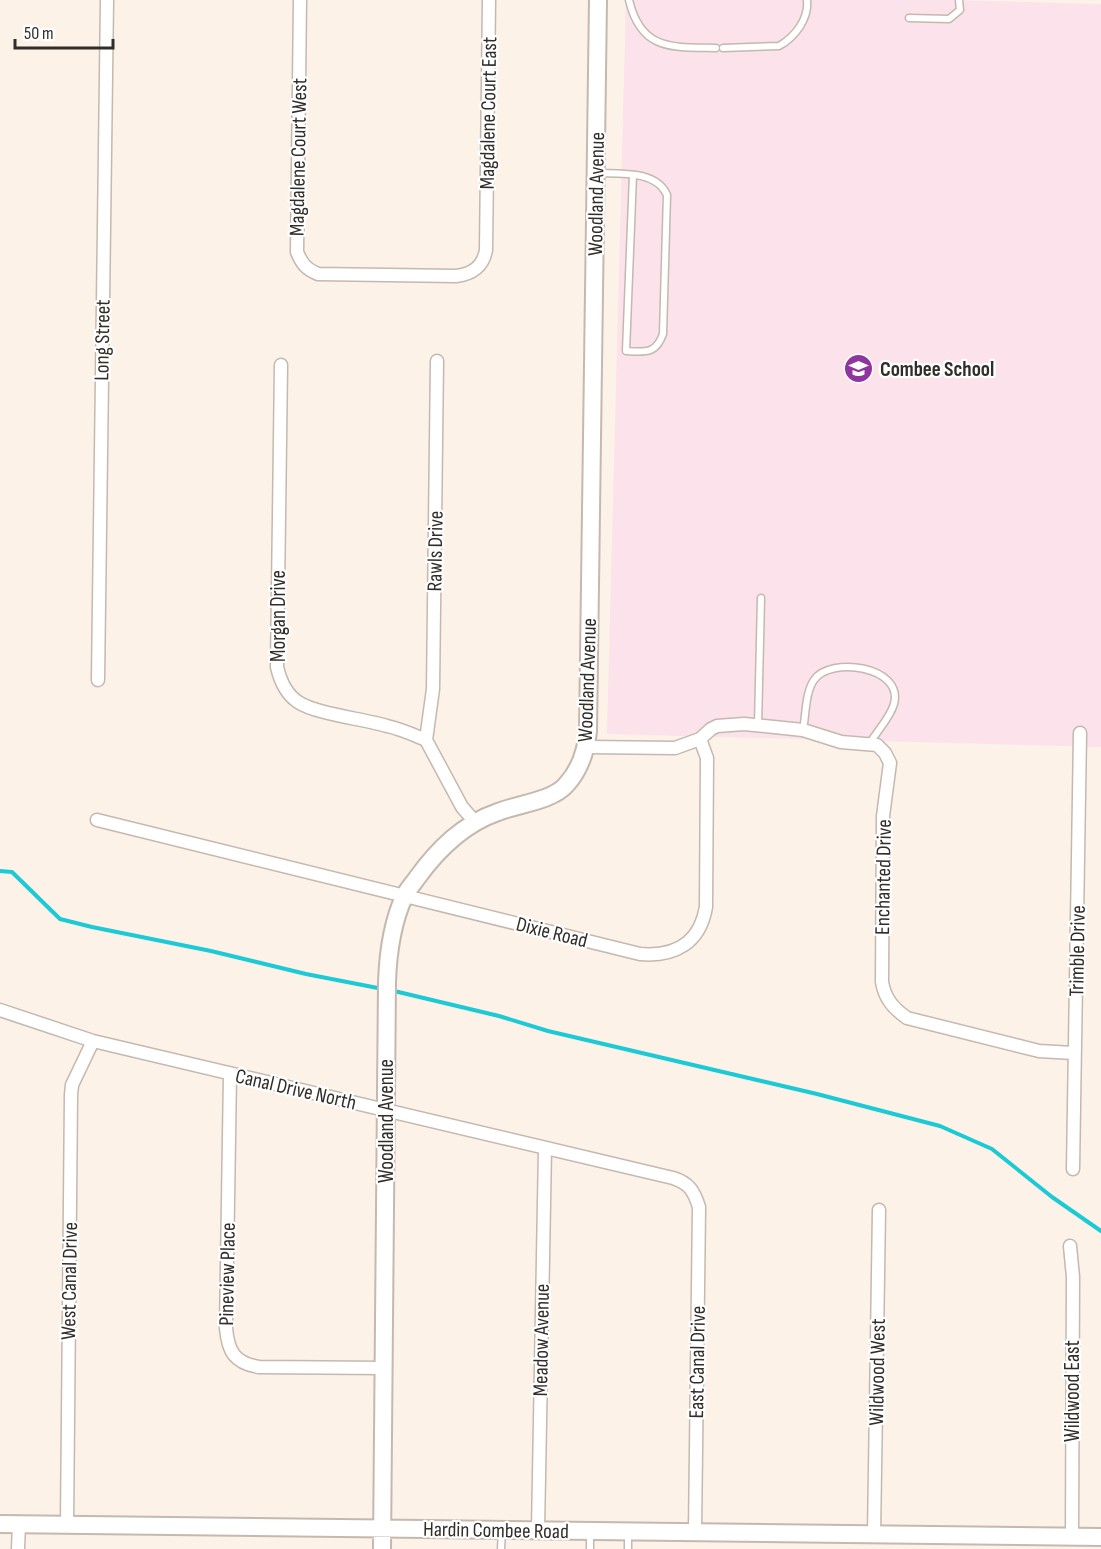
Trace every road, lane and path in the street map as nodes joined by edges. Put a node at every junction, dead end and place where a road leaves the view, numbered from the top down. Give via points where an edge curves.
1 (107, 0) edge
2 (300, 0) edge
3 (489, 0) edge
4 (598, 0) edge
5 (629, 0) edge
6 (807, 0) edge
7 (959, 0) edge
8 (909, 18) dead end
9 (596, 173) junction
10 (633, 175) junction
11 (486, 225) joint
12 (437, 361) dead end
13 (281, 365) dead end
14 (761, 598) dead end
15 (98, 680) dead end
16 (758, 725) junction
17 (803, 730) junction
18 (1080, 733) dead end
19 (700, 739) junction
20 (426, 740) junction
21 (870, 743) junction
22 (587, 747) junction
23 (97, 820) dead end
24 (476, 823) junction
25 (404, 896) junction
26 (0, 1010) edge
27 (93, 1041) junction
28 (1073, 1053) junction
29 (230, 1074) junction
30 (386, 1110) junction
31 (545, 1148) junction
32 (1073, 1169) dead end
33 (694, 1193) joint
34 (879, 1210) dead end
35 (1070, 1246) dead end
36 (383, 1368) junction
37 (0, 1524) edge
38 (19, 1524) junction
39 (67, 1525) junction
40 (381, 1529) junction
41 (502, 1531) junction
42 (538, 1531) junction
43 (591, 1532) junction
44 (628, 1532) junction
45 (695, 1532) junction
46 (874, 1535) junction
47 (1072, 1536) junction
48 (1101, 1537) edge
49 (18, 1549) edge
50 (382, 1549) edge
51 (501, 1549) edge
52 (590, 1549) edge
53 (628, 1549) edge

1 - 15 street, Long Street
2 - 11 street, Magdalene Court West via 297,252 301,262 318,274 467,275 484,258
3 - 11 street, Magdalene Court East
4 - 9 street, Woodland Avenue
5 - 6 lane via 639,26 657,42 720,48 785,43 801,25
7 - 8 lane via 960,10 949,19
9 - 10 lane
9 - 22 street, Woodland Avenue
10 - 10 lane via 626,351 651,351 663,334 668,204 663,188 646,177
12 - 20 street, Rawls Drive via 433,689
13 - 20 street, Morgan Drive via 277,656 280,679 297,702
14 - 16 lane
16 - 17 street
16 - 19 street via 717,726
17 - 21 street via 841,742
17 - 21 lane via 814,680 822,673 859,667 884,677 895,693 894,704
18 - 28 street, Trimble Drive
19 - 22 street via 675,748
19 - 25 street, Dixie Road via 707,758 705,917 698,932 680,949 668,954 640,954
20 - 24 street via 462,807
21 - 28 street, Enchanted Drive via 877,745 890,763 883,816 882,982 891,1004 907,1018 1039,1051
22 - 24 street, Woodland Avenue via 566,786 556,793 495,812
23 - 25 street, Dixie Road
24 - 25 street, Woodland Avenue via 441,848
25 - 30 street, Woodland Avenue via 392,935 387,989
26 - 27 street, Canal Drive North
27 - 29 street, Canal Drive North
27 - 39 street, West Canal Drive via 71,1095
28 - 32 street, Trimble Drive
29 - 30 street, Canal Drive North
29 - 36 street, Pineview Place via 228,1346 250,1366
30 - 31 street, Canal Drive North
30 - 36 street, Woodland Avenue
31 - 33 street, Canal Drive North via 682,1180
31 - 42 street, Meadow Avenue
33 - 45 street, East Canal Drive via 699,1207
34 - 46 street, Wildwood West
35 - 47 street, Wildwood East
36 - 40 street, Woodland Avenue
37 - 38 street, Hardin Combee Road
38 - 39 street, Hardin Combee Road
38 - 49 street
39 - 40 street, Hardin Combee Road
40 - 41 street, Hardin Combee Road
40 - 50 street, Woodland Avenue
41 - 42 street, Hardin Combee Road
41 - 51 lane
42 - 43 street, Hardin Combee Road
43 - 44 street, Hardin Combee Road
43 - 52 lane
44 - 45 street, Hardin Combee Road
44 - 53 lane
45 - 46 street, Hardin Combee Road
46 - 47 street, Hardin Combee Road
47 - 48 street, Hardin Combee Road

